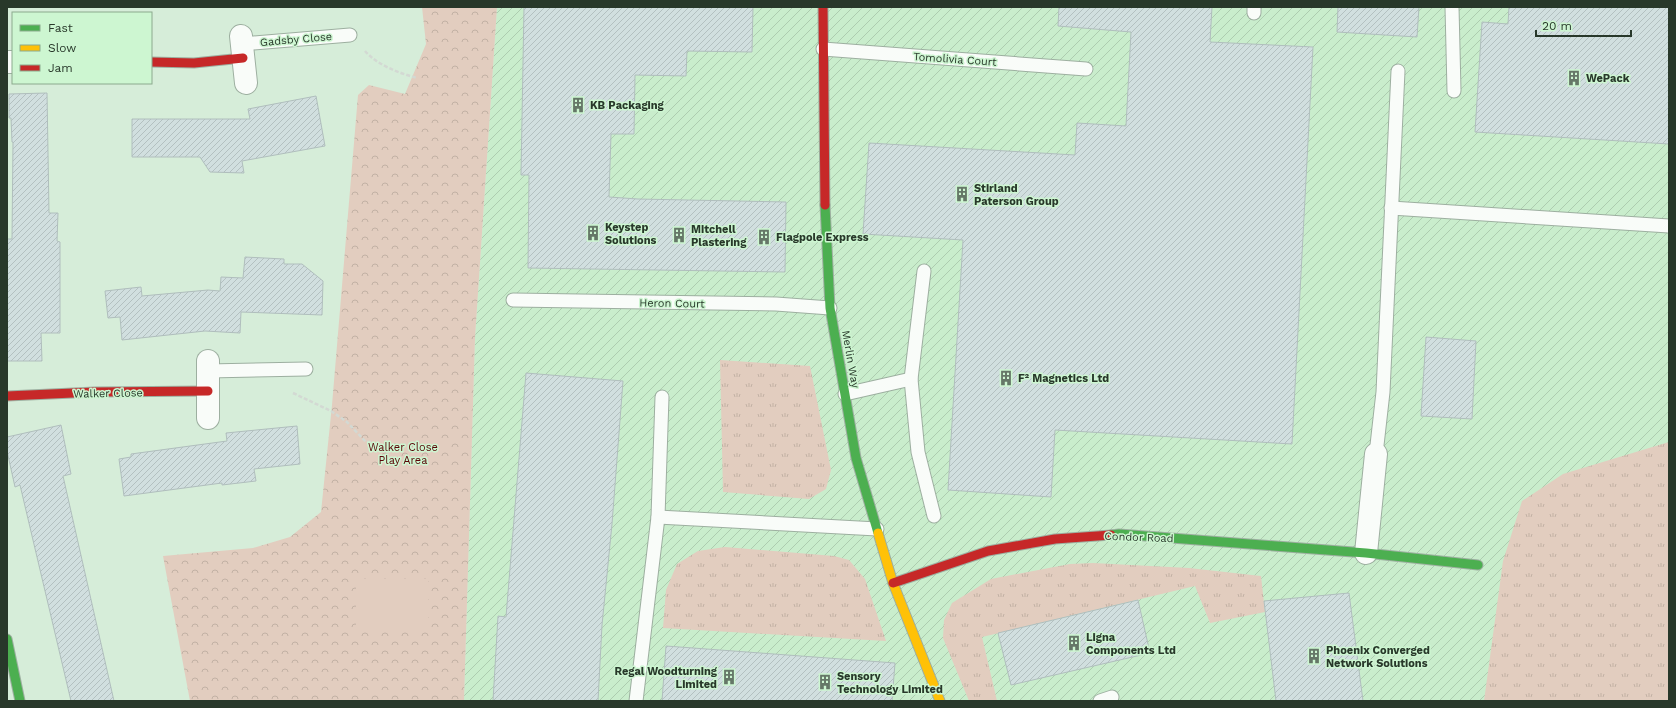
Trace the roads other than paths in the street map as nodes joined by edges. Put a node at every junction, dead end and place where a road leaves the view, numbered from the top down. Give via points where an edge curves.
1 (823, 7) edge
2 (1452, 7) edge
3 (350, 35) road end
4 (242, 46) junction
5 (823, 48) junction
6 (152, 62) edge
7 (1086, 69) dead end
8 (1398, 71) dead end
9 (246, 83) dead end
10 (1454, 91) dead end
11 (1391, 208) junction
12 (1669, 226) edge
13 (924, 271) dead end
14 (514, 300) dead end
15 (830, 308) junction
16 (306, 369) dead end
17 (208, 374) junction
18 (911, 379) junction
19 (845, 394) junction
20 (7, 396) edge
21 (662, 397) dead end
22 (208, 418) dead end
23 (1376, 454) joint
24 (934, 516) dead end
25 (658, 517) junction
26 (877, 529) junction
27 (1366, 553) junction
28 (1478, 565) dead end
29 (892, 583) junction
30 (7, 639) edge
31 (14, 688) edge
32 (636, 701) edge
33 (940, 701) edge

1 - 5 street, Merlin Way
2 - 10 lane
3 - 4 lane, Gadsby Close
4 - 6 street, Gadsby Close via 194,63
4 - 9 street
5 - 7 lane, Tomolivia Court
5 - 15 street, Merlin Way via 824,175
8 - 11 lane
11 - 12 lane
11 - 23 lane via 1383,392
13 - 18 lane
14 - 15 lane, Heron Court via 776,304
15 - 19 street, Merlin Way
16 - 17 lane
17 - 20 street, Walker Close via 95,392
17 - 22 street
18 - 19 lane
18 - 24 lane via 918,452
19 - 26 street, Merlin Way via 856,458
21 - 25 lane
23 - 27 street
25 - 26 lane
25 - 32 lane
26 - 29 street, Merlin Way
27 - 28 street, Condor Road
27 - 29 street, Condor Road via 1119,534 1055,539 988,551
29 - 33 street, Merlin Way
30 - 31 street

